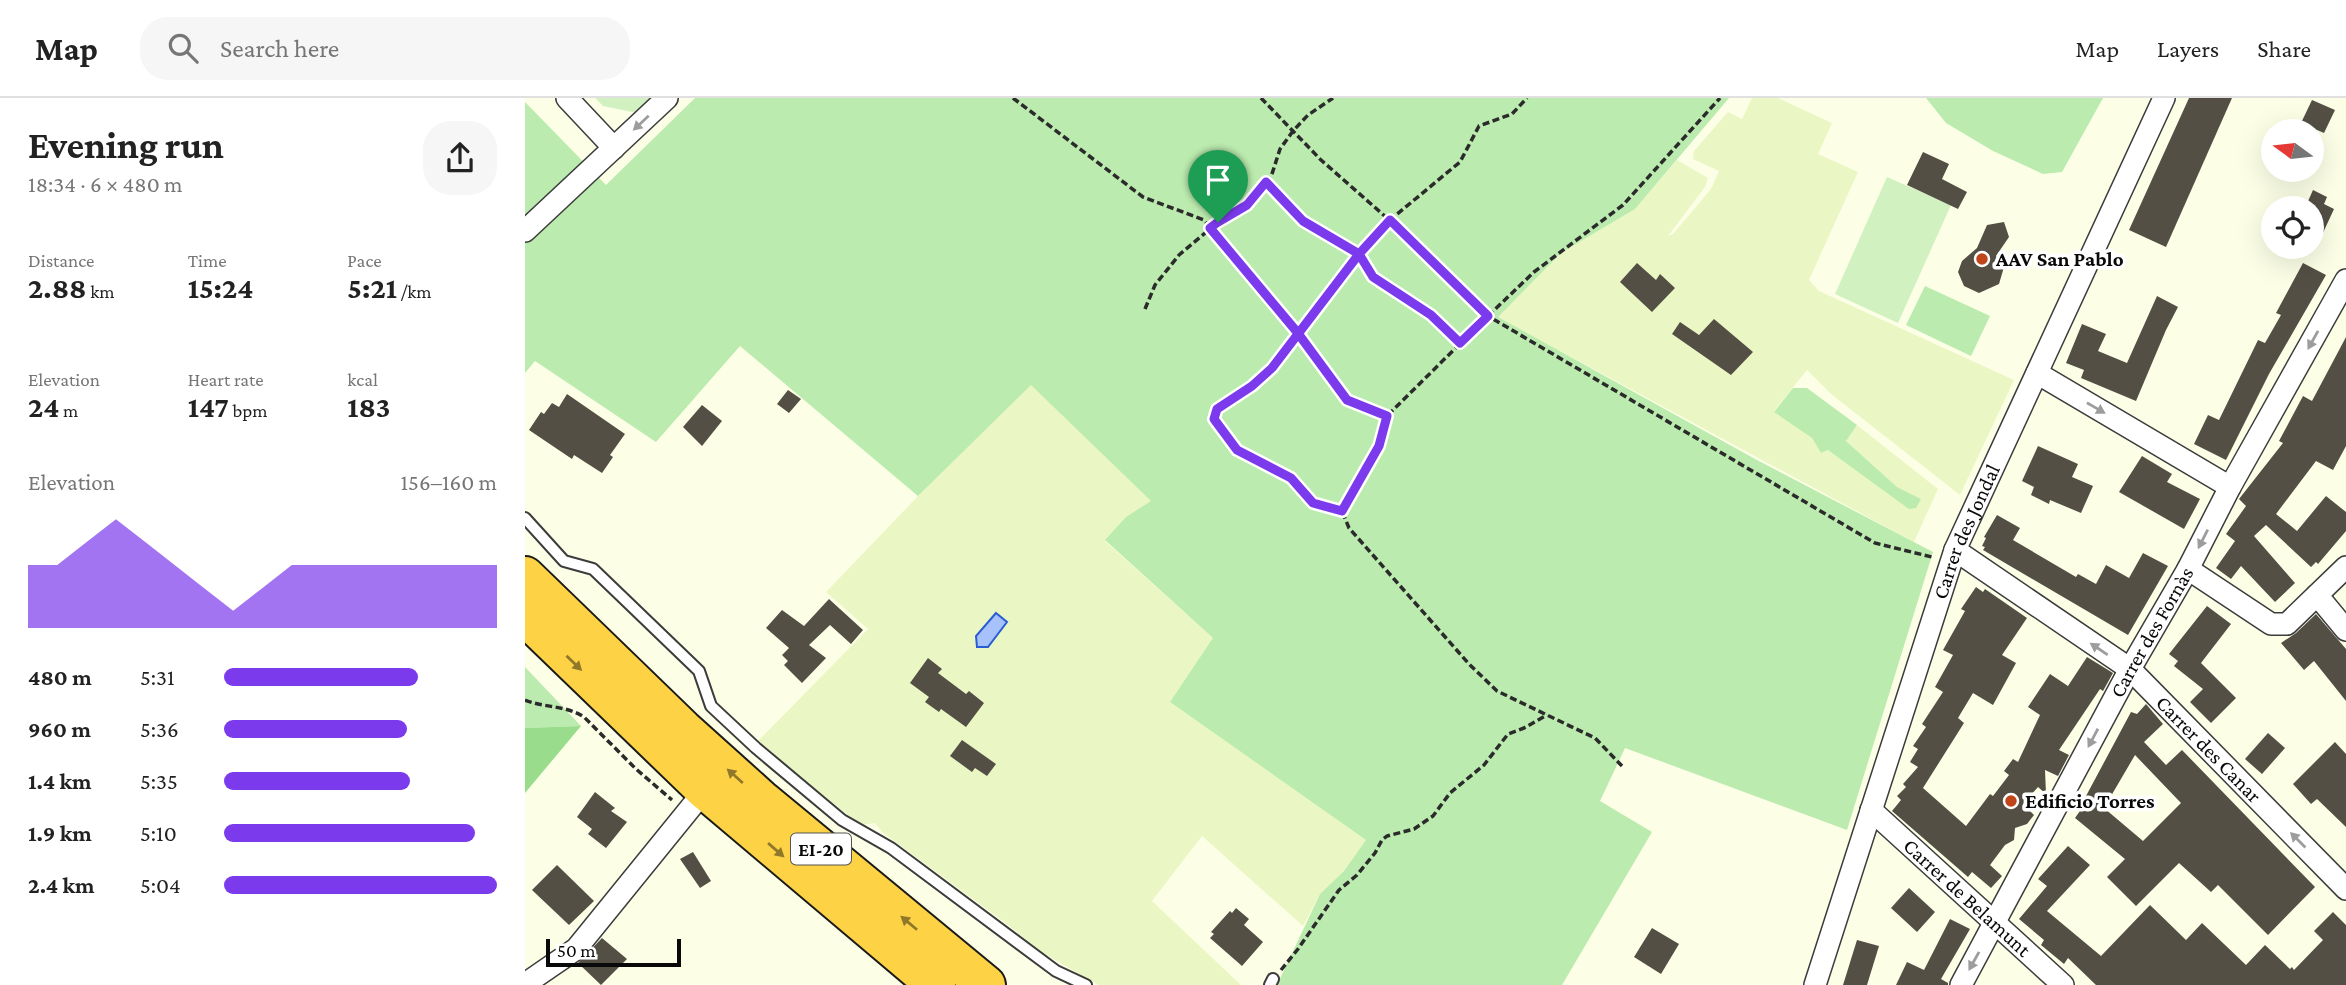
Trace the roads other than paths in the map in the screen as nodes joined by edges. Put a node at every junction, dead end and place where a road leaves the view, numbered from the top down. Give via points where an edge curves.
1 (567, 98) edge
2 (667, 98) edge
3 (2164, 98) edge
4 (614, 148) junction
5 (525, 231) edge
6 (2346, 280) edge
7 (2037, 373) junction
8 (2230, 487) junction
9 (525, 518) edge
10 (1953, 556) junction
11 (2346, 567) edge
12 (2187, 569) junction
13 (525, 576) edge
14 (2317, 594) junction
15 (525, 616) edge
16 (2346, 630) edge
17 (2130, 669) junction
18 (696, 802) junction
19 (1871, 810) junction
20 (2346, 888) edge
21 (1994, 924) junction
22 (969, 980) edge
23 (525, 984) edge
24 (1086, 985) edge
25 (1815, 985) edge
26 (1961, 985) edge
27 (2063, 985) edge

1 - 4 street
2 -> 4 street
3 - 7 street, Carrer des Jondal
4 - 5 street
6 -> 8 street, Carrer des Fornàs
7 -> 8 street
7 - 10 street, Carrer des Jondal
8 -> 12 street, Carrer des Fornàs
9 - 24 lane via 564,561 593,569 699,671 711,706 842,820 891,848 1056,971
17 -> 10 street, Carrer des Canar
10 - 19 street, Carrer des Jondal
11 - 14 street
12 - 14 street via 2271,624 2287,624
12 - 17 street, Carrer des Fornàs
22 -> 13 highway, EI-20 via 703,747
14 - 16 street
15 -> 18 highway, EI-20
20 -> 17 street, Carrer des Canar
17 -> 21 street, Carrer des Fornàs
18 -> 22 highway, EI-20
18 - 23 street via 576,949
19 - 21 street, Carrer de Belamunt
19 - 25 street, Carrer des Jondal
21 -> 26 street, Carrer des Fornàs
21 - 27 street, Carrer de Belamunt

